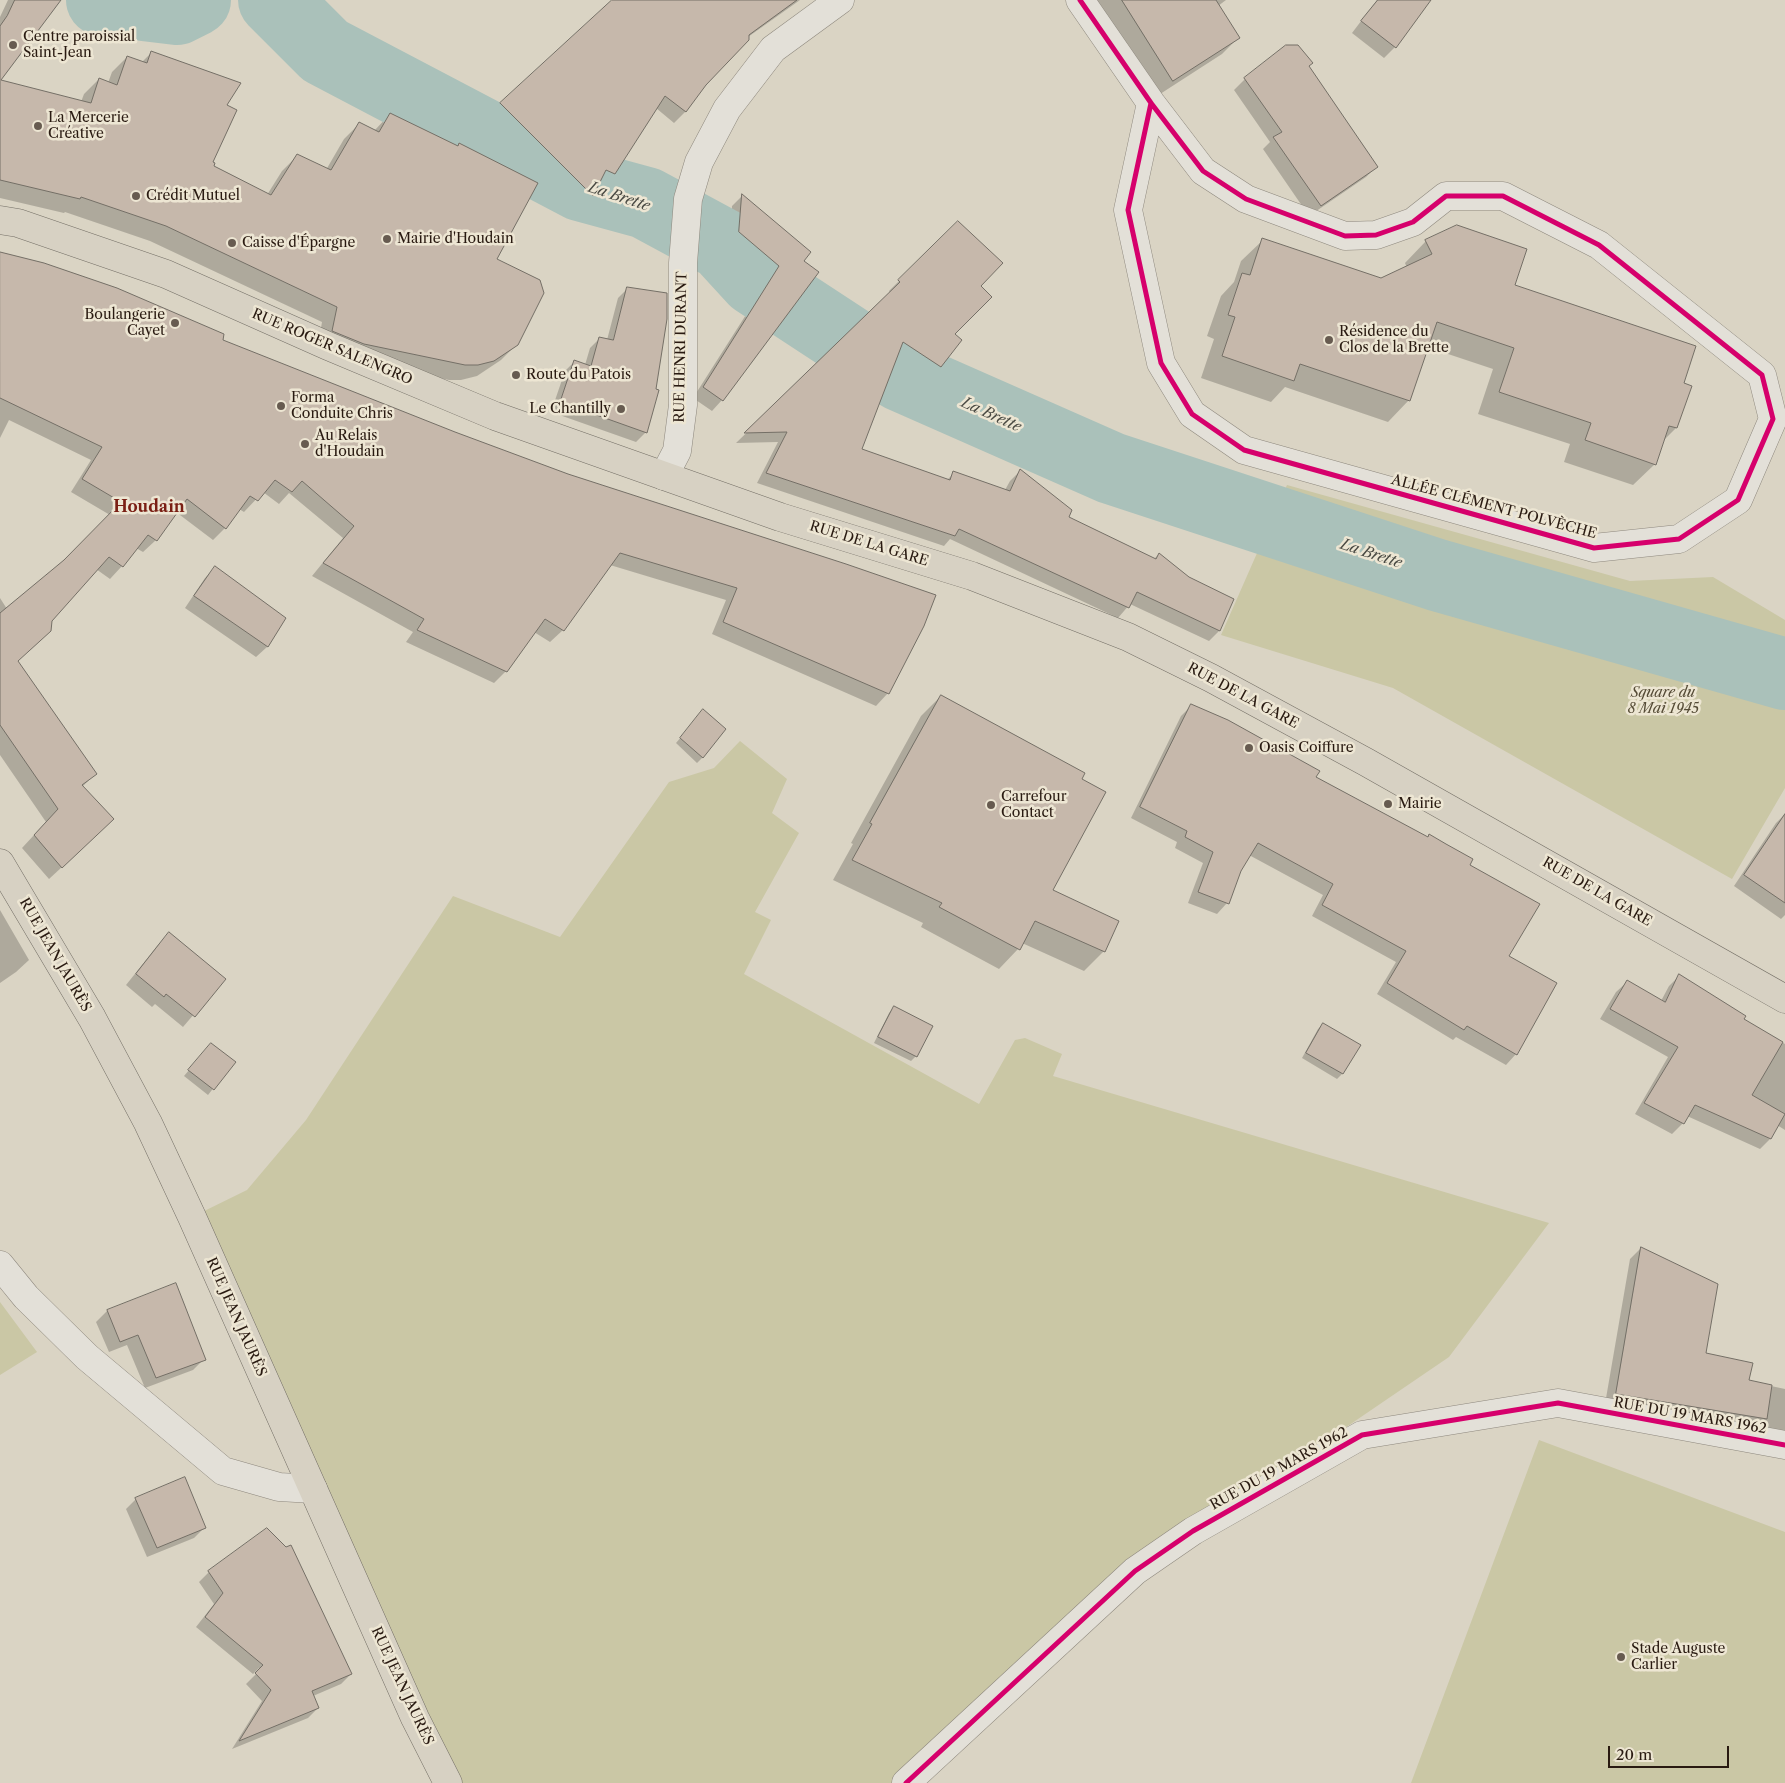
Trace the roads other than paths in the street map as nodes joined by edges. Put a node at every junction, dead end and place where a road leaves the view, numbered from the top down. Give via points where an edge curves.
1 (840, 0) edge
2 (1080, 0) edge
3 (1151, 103) junction
4 (0, 220) edge
5 (664, 476) junction
6 (0, 863) edge
7 (1785, 999) edge
8 (0, 1265) edge
9 (1785, 1445) edge
10 (313, 1489) junction
11 (448, 1783) edge
12 (906, 1783) edge

1 - 5 street, RUE HENRI DURANT via 773,49 727,109 699,162 688,199 684,244 682,405 677,451
2 - 3 street, ALLÉE CLÉMENT POLVÈCHE
3 - 3 street, ALLÉE CLÉMENT POLVÈCHE via 1128,210 1161,363 1192,414 1244,450 1594,548 1679,539 1738,500 1773,419 1762,375 1599,245 1503,196 1446,196 1413,222 1376,235 1345,236 1246,199 1203,171
4 - 5 main road, RUE ROGER SALENGRO via 27,226 166,274 495,416
5 - 7 main road, RUE DE LA GARE via 780,517 972,576 1128,637 1358,758
6 - 10 main road, RUE JEAN JAURÈS via 92,1018 148,1123
8 - 10 street via 26,1297 86,1357 223,1471 279,1487
9 - 12 street, RUE DU 19 MARS 1962 via 1558,1403 1362,1435 1193,1531 1135,1571
10 - 11 main road, RUE JEAN JAURÈS via 415,1718

